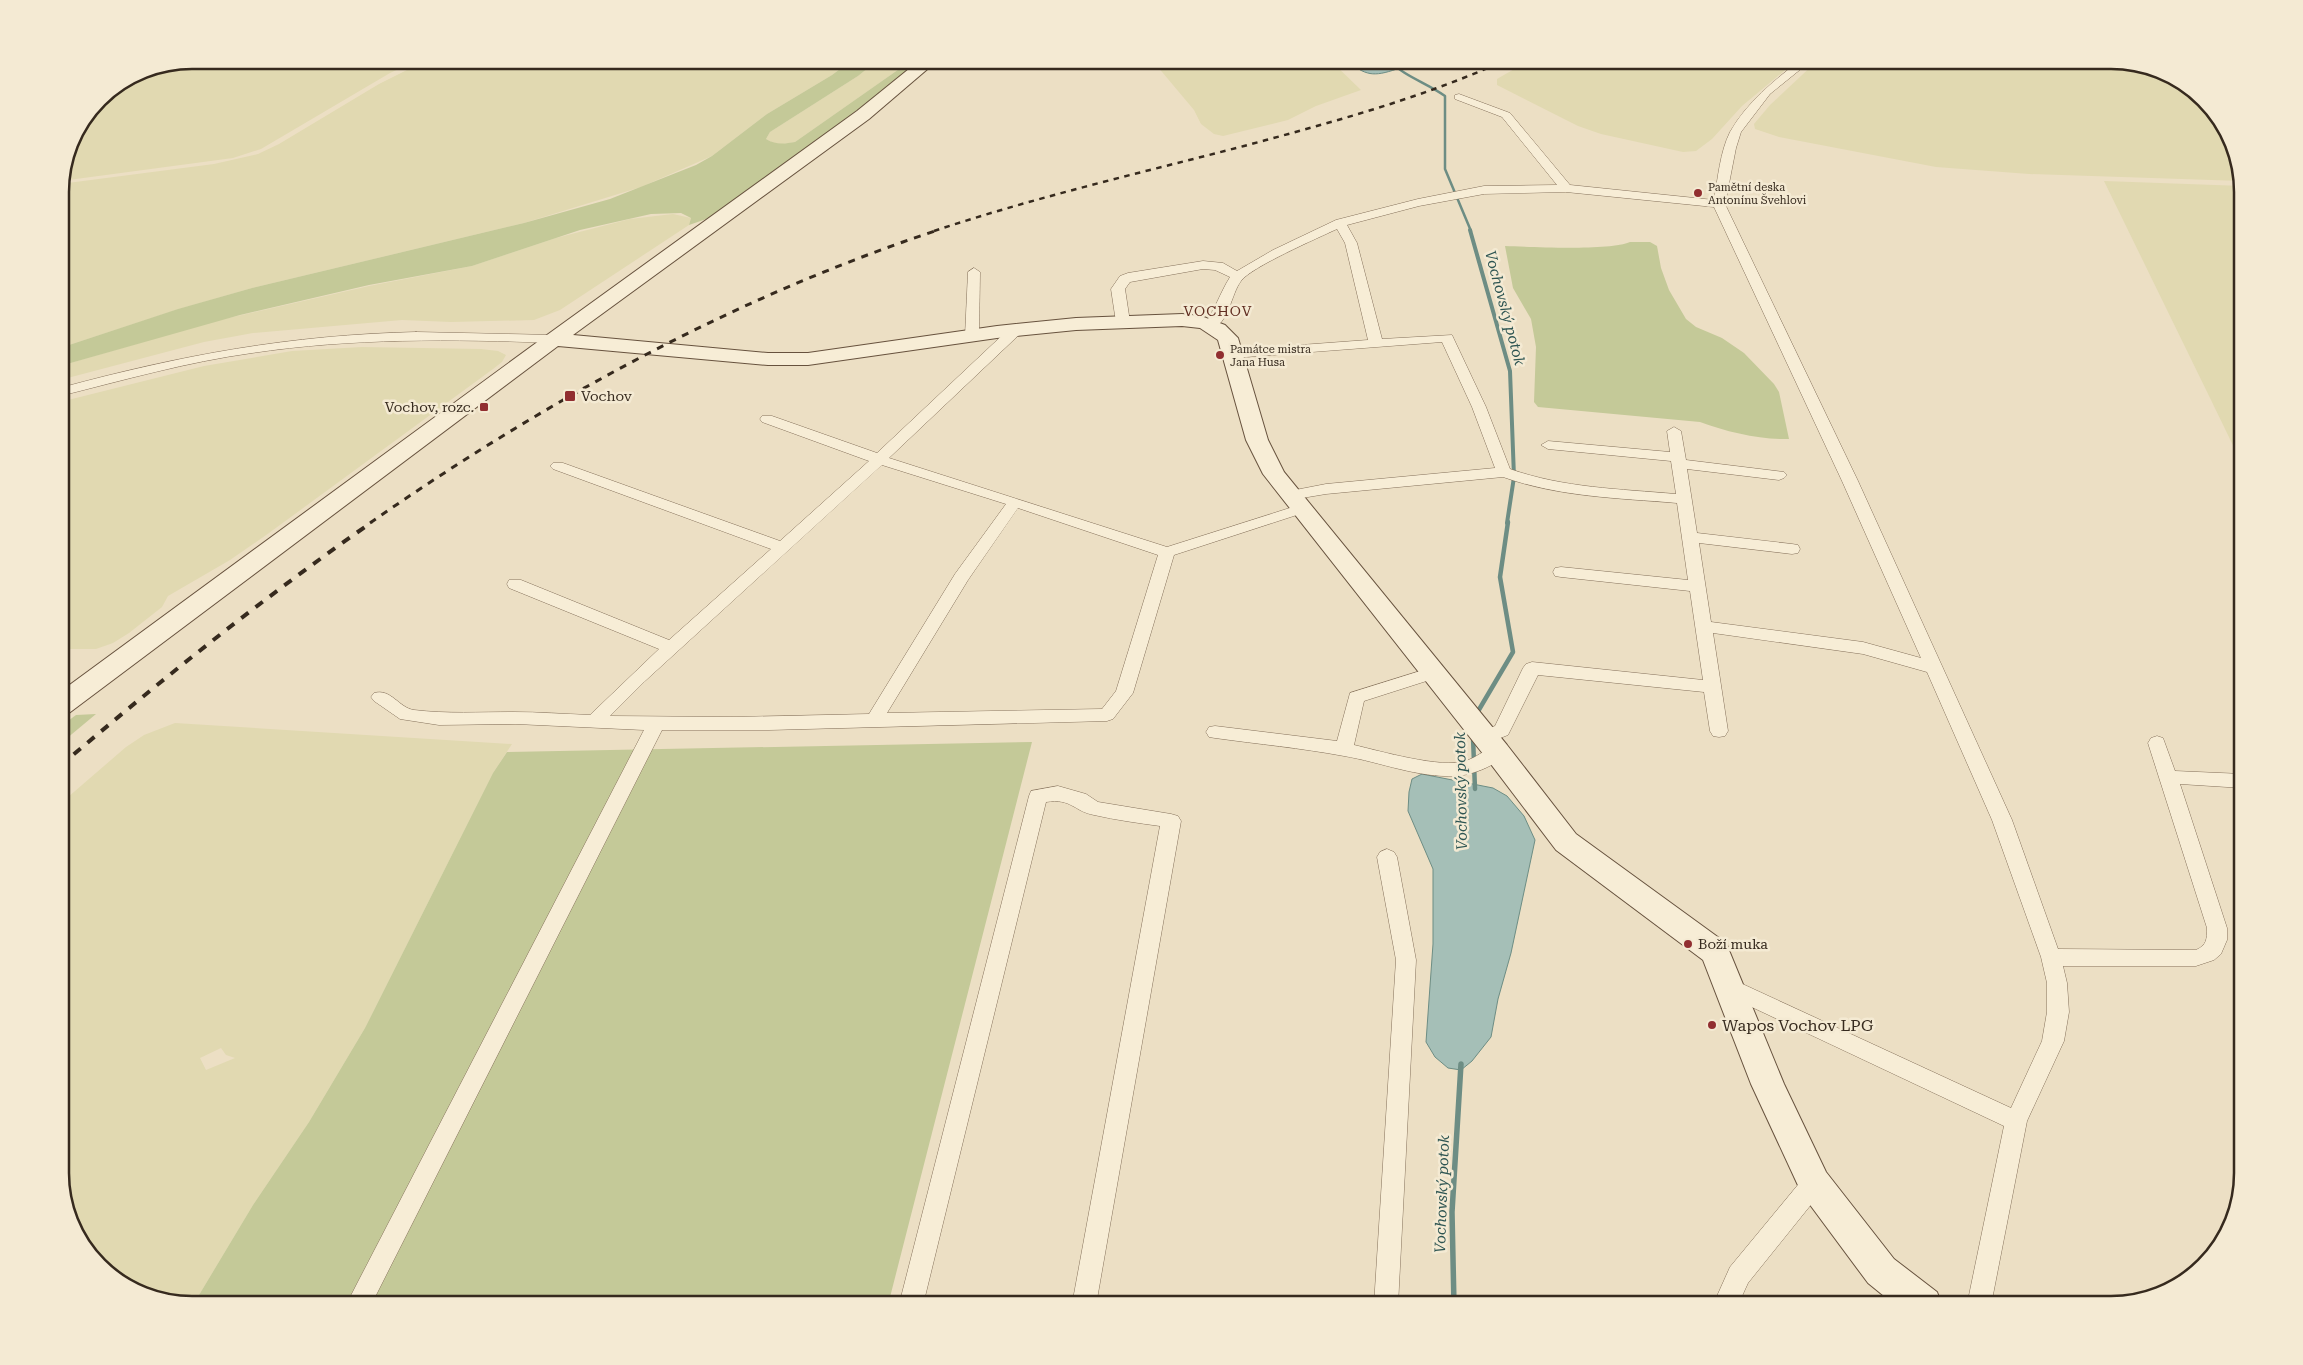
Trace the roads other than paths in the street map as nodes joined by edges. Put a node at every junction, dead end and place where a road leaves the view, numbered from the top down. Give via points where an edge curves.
1 (919, 69) edge
2 (1795, 69) edge
3 (1459, 97) dead end
4 (1566, 188) junction
5 (1718, 204) junction
6 (1340, 223) junction
7 (974, 272) dead end
8 (1238, 276) junction
9 (1123, 322) junction
10 (1211, 325) junction
11 (1016, 330) junction
12 (972, 336) junction
13 (554, 339) junction
14 (1376, 344) junction
15 (1233, 354) junction
16 (69, 390) edge
17 (767, 419) dead end
18 (1674, 431) dead end
19 (1548, 445) dead end
20 (878, 460) junction
21 (1678, 460) junction
22 (558, 466) dead end
23 (1504, 472) junction
24 (1779, 475) dead end
25 (1684, 499) junction
26 (1014, 502) junction
27 (1295, 502) junction
28 (1689, 537) junction
29 (781, 547) junction
30 (1792, 549) dead end
31 (1167, 552) junction
32 (1561, 572) dead end
33 (515, 584) dead end
34 (1696, 586) junction
35 (1702, 626) junction
36 (673, 648) junction
37 (1934, 668) junction
38 (1433, 673) junction
39 (1711, 687) junction
40 (380, 697) dead end
41 (69, 699) edge
42 (874, 720) junction
43 (594, 722) junction
44 (656, 724) junction
45 (1719, 731) dead end
46 (1215, 732) dead end
47 (2157, 743) dead end
48 (1491, 745) junction
49 (1344, 749) junction
50 (2168, 777) junction
51 (2234, 781) edge
52 (1387, 857) dead end
53 (2051, 957) junction
54 (1729, 987) junction
55 (2016, 1121) junction
56 (1814, 1183) junction
57 (363, 1296) edge
58 (913, 1296) edge
59 (1086, 1296) edge
60 (1387, 1296) edge
61 (1729, 1296) edge
62 (1913, 1296) edge
63 (1981, 1296) edge

1 - 13 street via 863,114
2 - 5 street via 1766,92 1736,132
3 - 4 street via 1506,115
4 - 5 street
4 - 6 street via 1484,190
5 - 37 street via 1850,481
6 - 8 street
6 - 14 street via 1351,243
7 - 12 street
8 - 9 street via 1218,266 1202,265 1125,279 1118,288
8 - 10 street
9 - 10 street via 1182,320
9 - 11 street
10 - 15 street via 1228,338
11 - 12 street
11 - 20 street
12 - 13 street via 788,360
13 - 16 street via 423,335 279,345 195,359
13 - 41 street
14 - 15 street
14 - 23 street via 1447,338
15 - 27 street via 1263,456
17 - 20 street
18 - 21 street
19 - 21 street
20 - 26 street
20 - 29 street
21 - 24 street
21 - 25 street
22 - 29 street
23 - 25 street via 1521,479 1574,488
23 - 27 street via 1326,489
25 - 28 street
26 - 31 street
26 - 42 street via 961,578
27 - 31 street
27 - 38 street
28 - 30 street
28 - 34 street
29 - 36 street
31 - 42 street via 1124,693 1107,714
32 - 34 street
33 - 36 street
34 - 35 street
35 - 37 street via 1863,648
35 - 39 street
36 - 43 street
37 - 53 street via 2002,820
38 - 48 street
38 - 49 street via 1356,697
39 - 45 street
39 - 48 street via 1532,668 1502,730
40 - 43 street via 406,715 438,719
42 - 44 street
43 - 44 street
44 - 57 street
46 - 49 street
47 - 50 street
48 - 49 street via 1466,768 1384,759
48 - 54 street via 1566,842 1716,952
50 - 51 street
50 - 53 street via 2217,928 2214,948 2208,955 2196,958
52 - 60 street via 1406,960
53 - 55 street via 2057,983 2054,1041
54 - 55 street
54 - 56 street via 1768,1084
55 - 63 street
56 - 61 street via 1739,1275
56 - 62 street via 1881,1271
58 - 59 street via 1038,796 1058,793 1079,799 1093,808 1171,820

